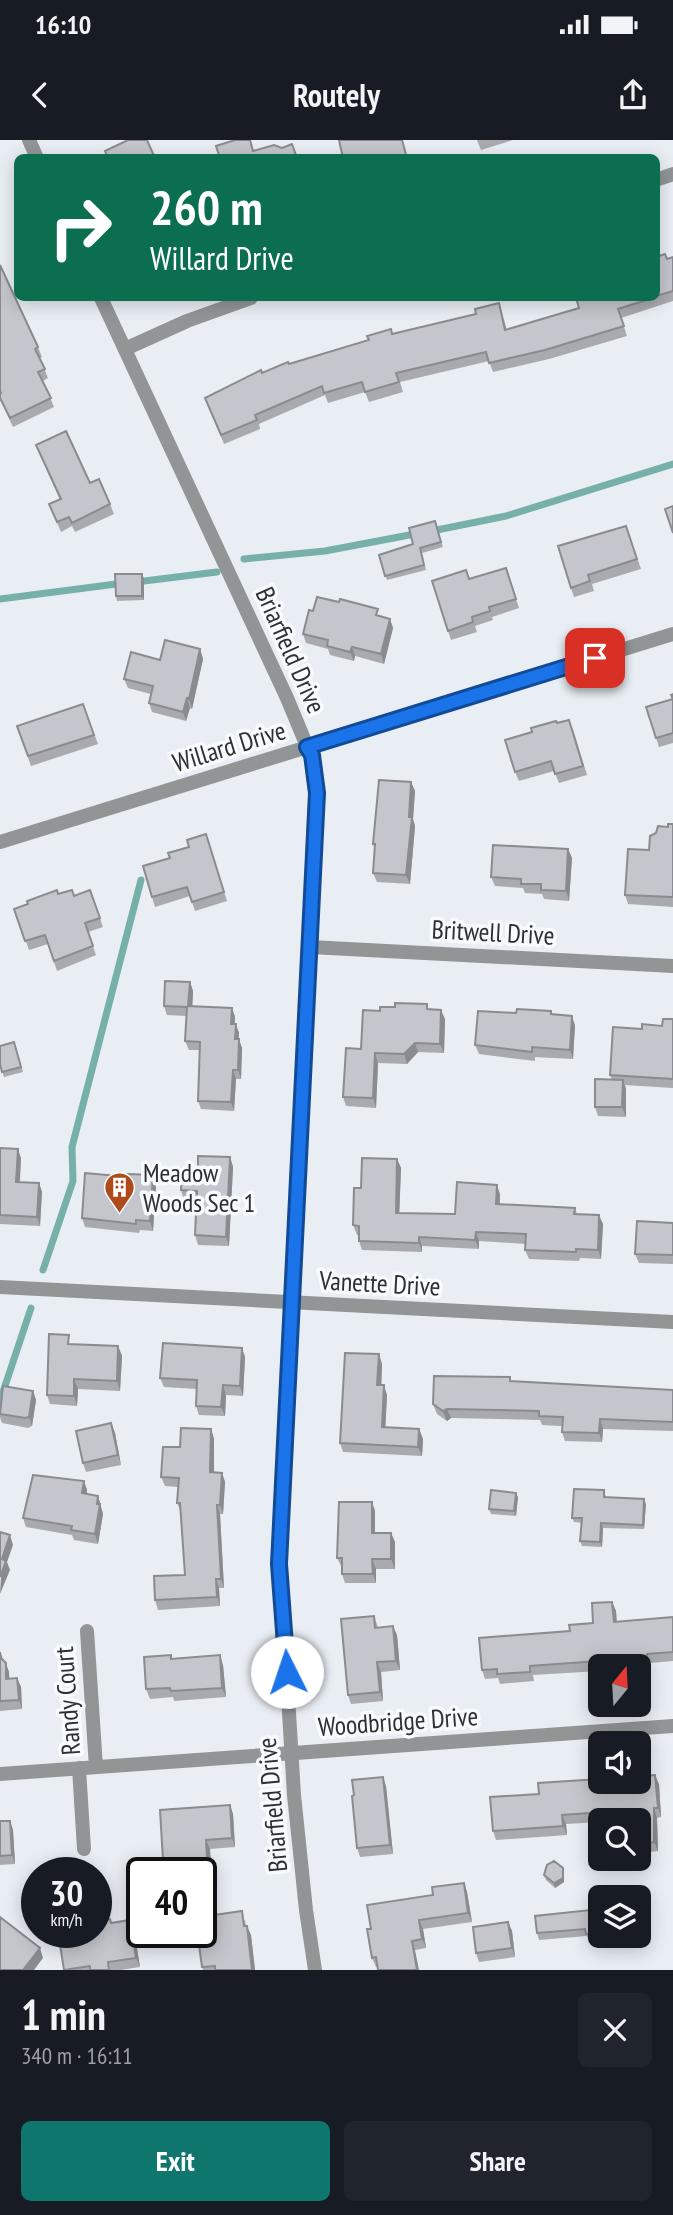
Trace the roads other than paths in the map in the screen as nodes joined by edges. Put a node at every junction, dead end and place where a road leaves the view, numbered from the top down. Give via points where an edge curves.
1 (103, 301) edge
2 (243, 301) edge
3 (125, 349) junction
4 (673, 634) edge
5 (307, 747) junction
6 (0, 842) edge
7 (310, 947) junction
8 (673, 966) edge
9 (0, 1287) edge
10 (293, 1303) junction
11 (673, 1322) edge
12 (87, 1631) dead end
13 (673, 1727) edge
14 (292, 1753) junction
15 (96, 1767) junction
16 (79, 1768) junction
17 (0, 1774) edge
18 (84, 1849) dead end
19 (315, 1970) edge

1 - 3 street, Briarfield Drive
2 - 3 street
3 - 5 street, Briarfield Drive
4 - 5 street, Willard Drive
5 - 6 street, Willard Drive
5 - 7 street, Briarfield Drive via 317,793
7 - 8 street, Britwell Drive
7 - 10 street, Briarfield Drive
9 - 10 street, Vanette Drive
10 - 11 street, Vanette Drive
10 - 14 street, Briarfield Drive via 279,1564
12 - 15 street, Randy Court
13 - 14 street, Woodbridge Drive
14 - 15 street, Woodbridge Drive
14 - 19 street, Briarfield Drive
15 - 16 street, Woodbridge Drive
16 - 17 street, Woodbridge Drive
16 - 18 street

